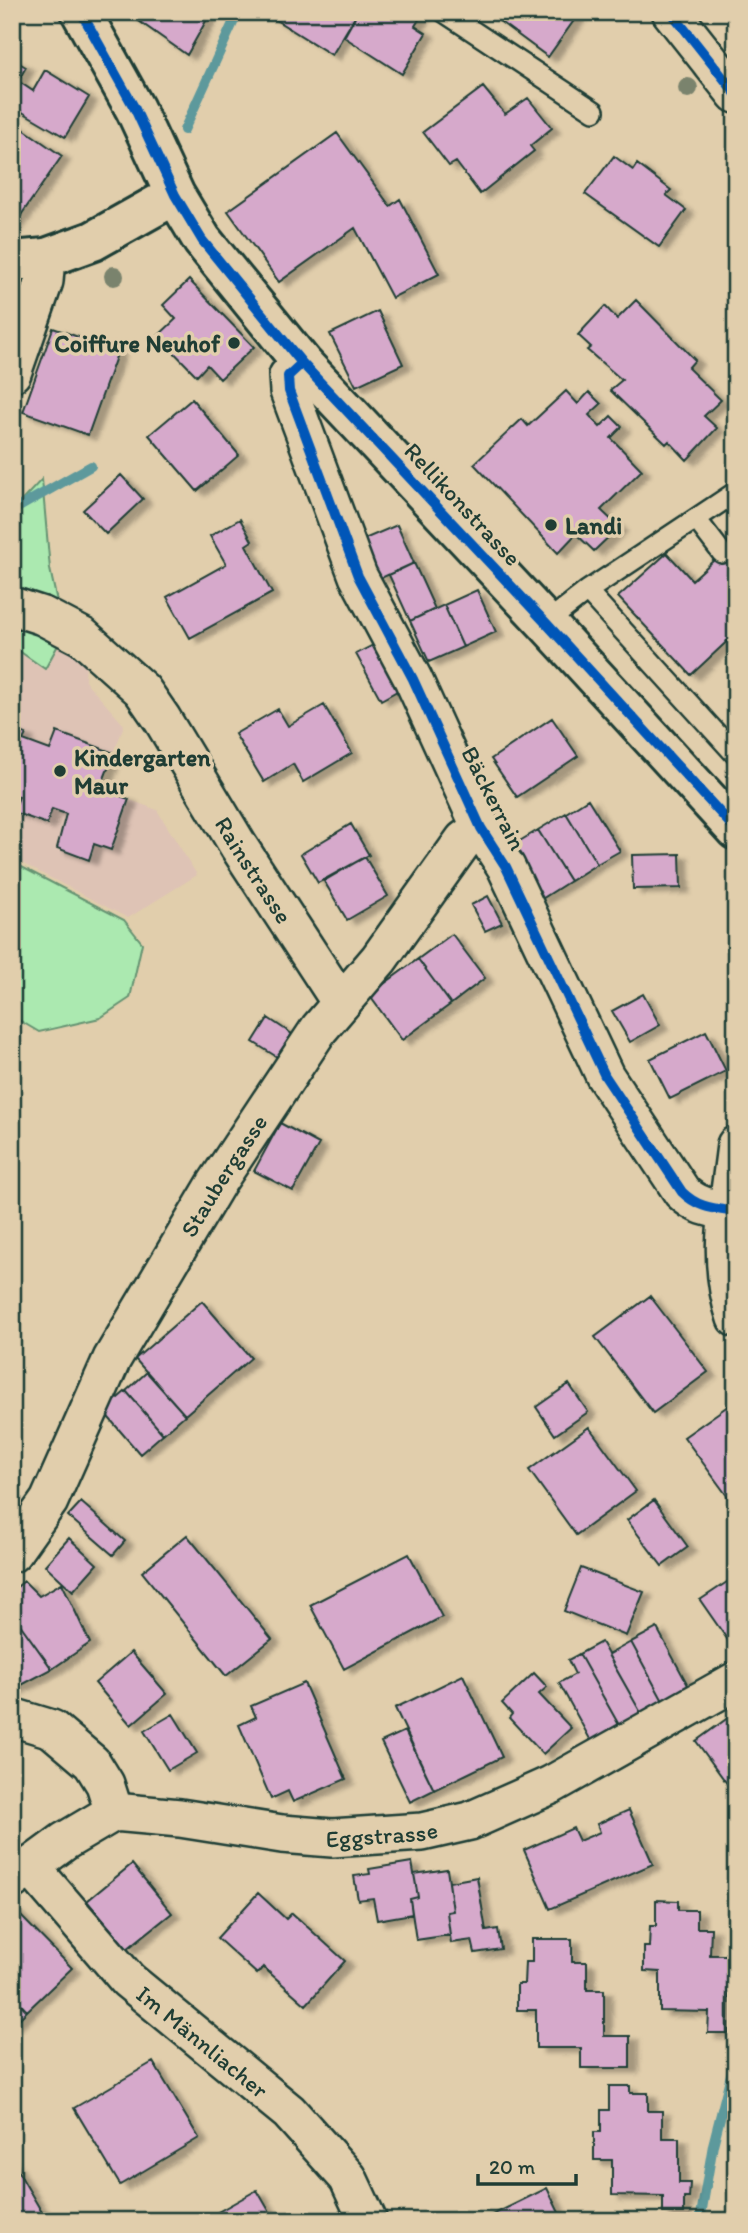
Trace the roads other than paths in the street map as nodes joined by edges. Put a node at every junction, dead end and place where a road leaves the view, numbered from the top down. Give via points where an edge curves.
1 (80, 12) edge
2 (444, 12) edge
3 (671, 12) edge
4 (736, 94) edge
5 (594, 111) dead end
6 (175, 195) junction
7 (29, 260) edge
8 (15, 358) edge
9 (302, 363) junction
10 (736, 492) edge
11 (696, 519) junction
12 (722, 553) dead end
13 (587, 591) junction
14 (12, 606) edge
15 (546, 623) junction
16 (736, 755) edge
17 (481, 828) junction
18 (736, 830) edge
19 (341, 1003) junction
20 (736, 1145) edge
21 (729, 1211) junction
22 (736, 1318) edge
23 (12, 1553) edge
24 (736, 1681) edge
25 (12, 1717) edge
26 (114, 1812) junction
27 (21, 1873) edge
28 (368, 2221) edge

1 - 6 street, Rellikonstrasse via 135,109
2 - 5 lane
3 - 4 street
6 - 7 street via 93,241
6 - 9 street, Rellikonstrasse via 202,240
7 - 8 street via 44,281
9 - 15 street, Rellikonstrasse
9 - 17 street, Bäckerrain via 288,376 289,391 358,576 413,679
10 - 11 lane
11 - 12 lane
11 - 13 lane
13 - 15 lane
13 - 16 lane
14 - 19 street, Rainstrasse via 83,637 142,690
15 - 18 street, Rellikonstrasse
17 - 19 street, Staubergasse via 464,840 379,959
17 - 21 street, Bäckerrain via 506,867 605,1076 691,1202
19 - 23 street, Staubergasse via 216,1184 112,1359 49,1501
20 - 21 street
21 - 22 street via 725,1274
24 - 26 street, Eggstrasse via 551,1785 470,1821 422,1832 332,1838
25 - 26 street via 52,1730 92,1763
26 - 27 street
27 - 28 street, Im Männliacher via 128,1980 289,2112 348,2178

